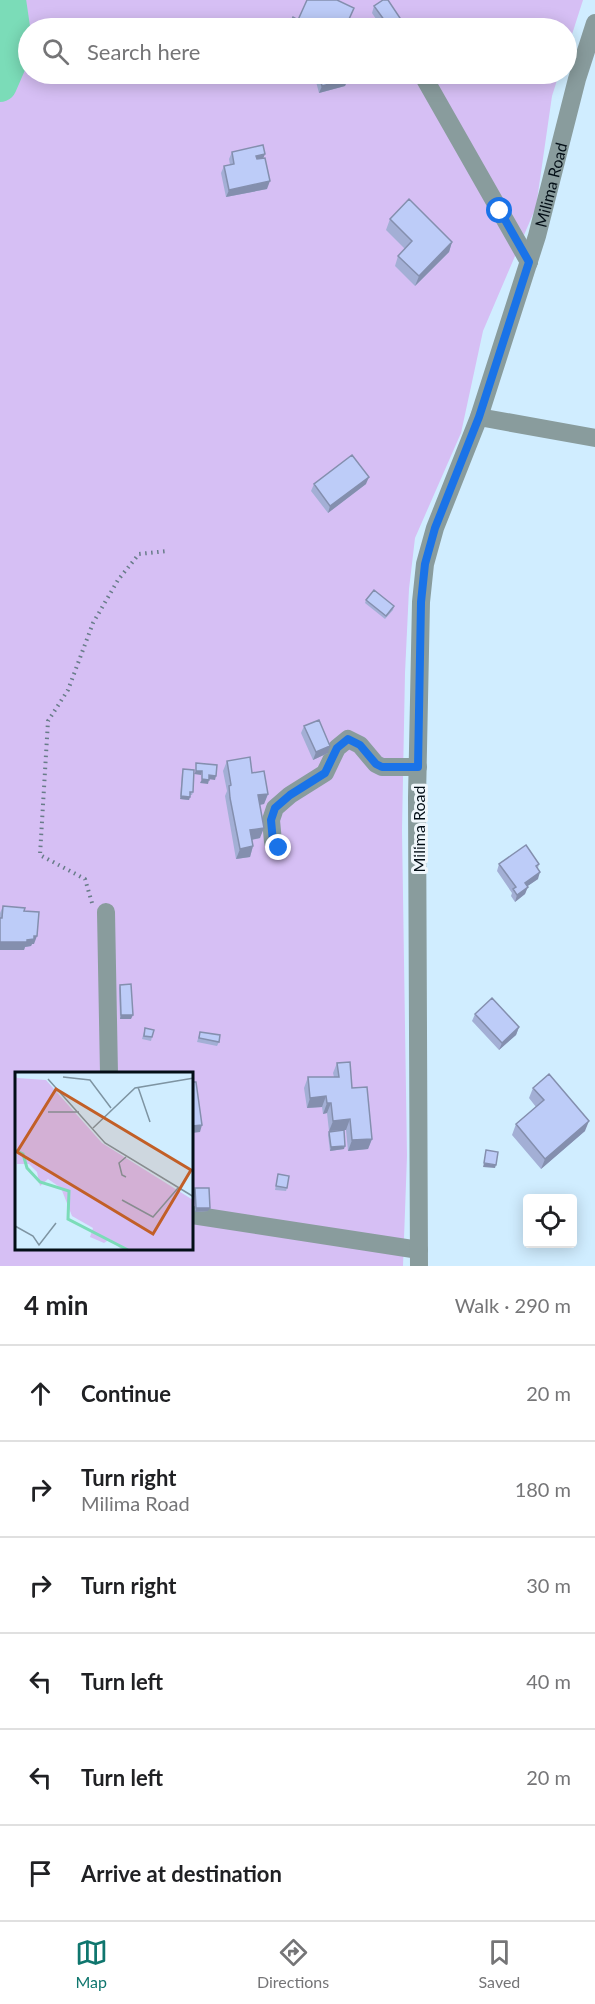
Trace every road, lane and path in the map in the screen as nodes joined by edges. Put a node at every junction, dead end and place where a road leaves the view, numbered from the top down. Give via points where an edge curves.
1 (595, 23) edge
2 (577, 79) edge
3 (428, 84) edge
4 (576, 84) edge
5 (529, 262) junction
6 (479, 417) junction
7 (595, 438) edge
8 (167, 551) dead end
9 (418, 767) junction
10 (279, 848) dead end
11 (106, 912) joint
12 (109, 1072) edge
13 (194, 1215) edge
14 (419, 1258) edge

1 - 2 street, Milima Road
3 - 5 street
4 - 5 street, Milima Road
5 - 6 street, Milima Road
6 - 7 street
6 - 9 street, Milima Road via 435,528 425,564
8 - 11 path via 140,554 118,580 93,623 68,690 48,721 40,855 85,879 94,910
9 - 10 street via 382,767 348,739 337,748 325,773 275,808 271,820 273,842
9 - 14 street, Milima Road
11 - 12 street
13 - 14 street

